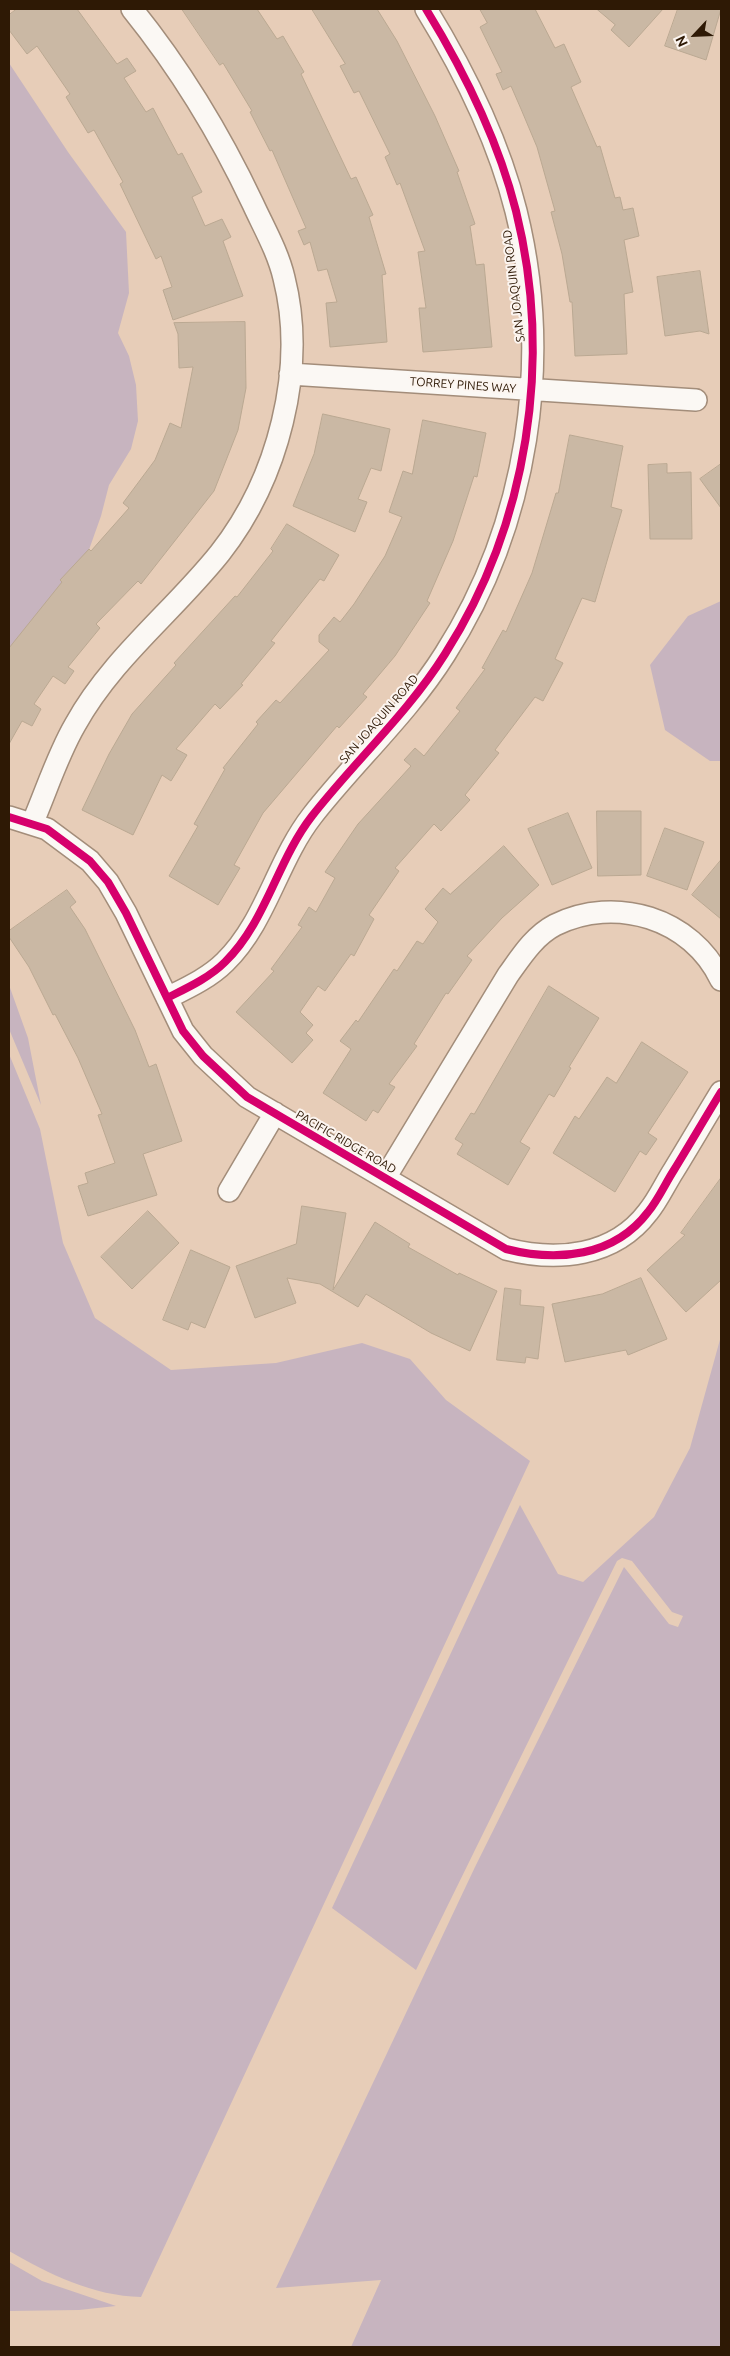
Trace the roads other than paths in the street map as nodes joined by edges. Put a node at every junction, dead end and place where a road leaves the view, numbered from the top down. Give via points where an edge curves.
1 (132, 9) edge
2 (426, 9) edge
3 (290, 374) junction
4 (531, 389) junction
5 (696, 400) dead end
6 (9, 817) edge
7 (32, 824) junction
8 (721, 980) edge
9 (167, 998) junction
10 (721, 1092) edge
11 (275, 1113) junction
12 (385, 1178) junction
13 (229, 1191) dead end

1 - 3 street via 196,95 232,160 271,242 284,277 291,325
2 - 4 street, SAN JOAQUIN ROAD via 473,94 497,152 516,211 534,336
3 - 4 street, TORREY PINES WAY
3 - 7 street via 286,408 275,449 258,492 221,552 117,665 74,725
4 - 5 street, TORREY PINES WAY
4 - 9 street, SAN JOAQUIN ROAD via 530,417 515,492 500,540 481,590 447,651 419,694 337,784 308,821 248,935 224,963 200,981
6 - 7 street, PACIFIC RIDGE ROAD
7 - 9 street, PACIFIC RIDGE ROAD via 65,841 90,861 108,882
8 - 12 street, PACIFIC RIDGE ROAD via 715,966 696,944 669,926 641,914 616,911 583,916 554,926 531,943 508,975
9 - 11 street, PACIFIC RIDGE ROAD via 183,1031 203,1056 247,1097
10 - 12 street, PACIFIC RIDGE ROAD via 648,1213 618,1240 591,1251 562,1257 506,1249
11 - 12 street, PACIFIC RIDGE ROAD
11 - 13 street

